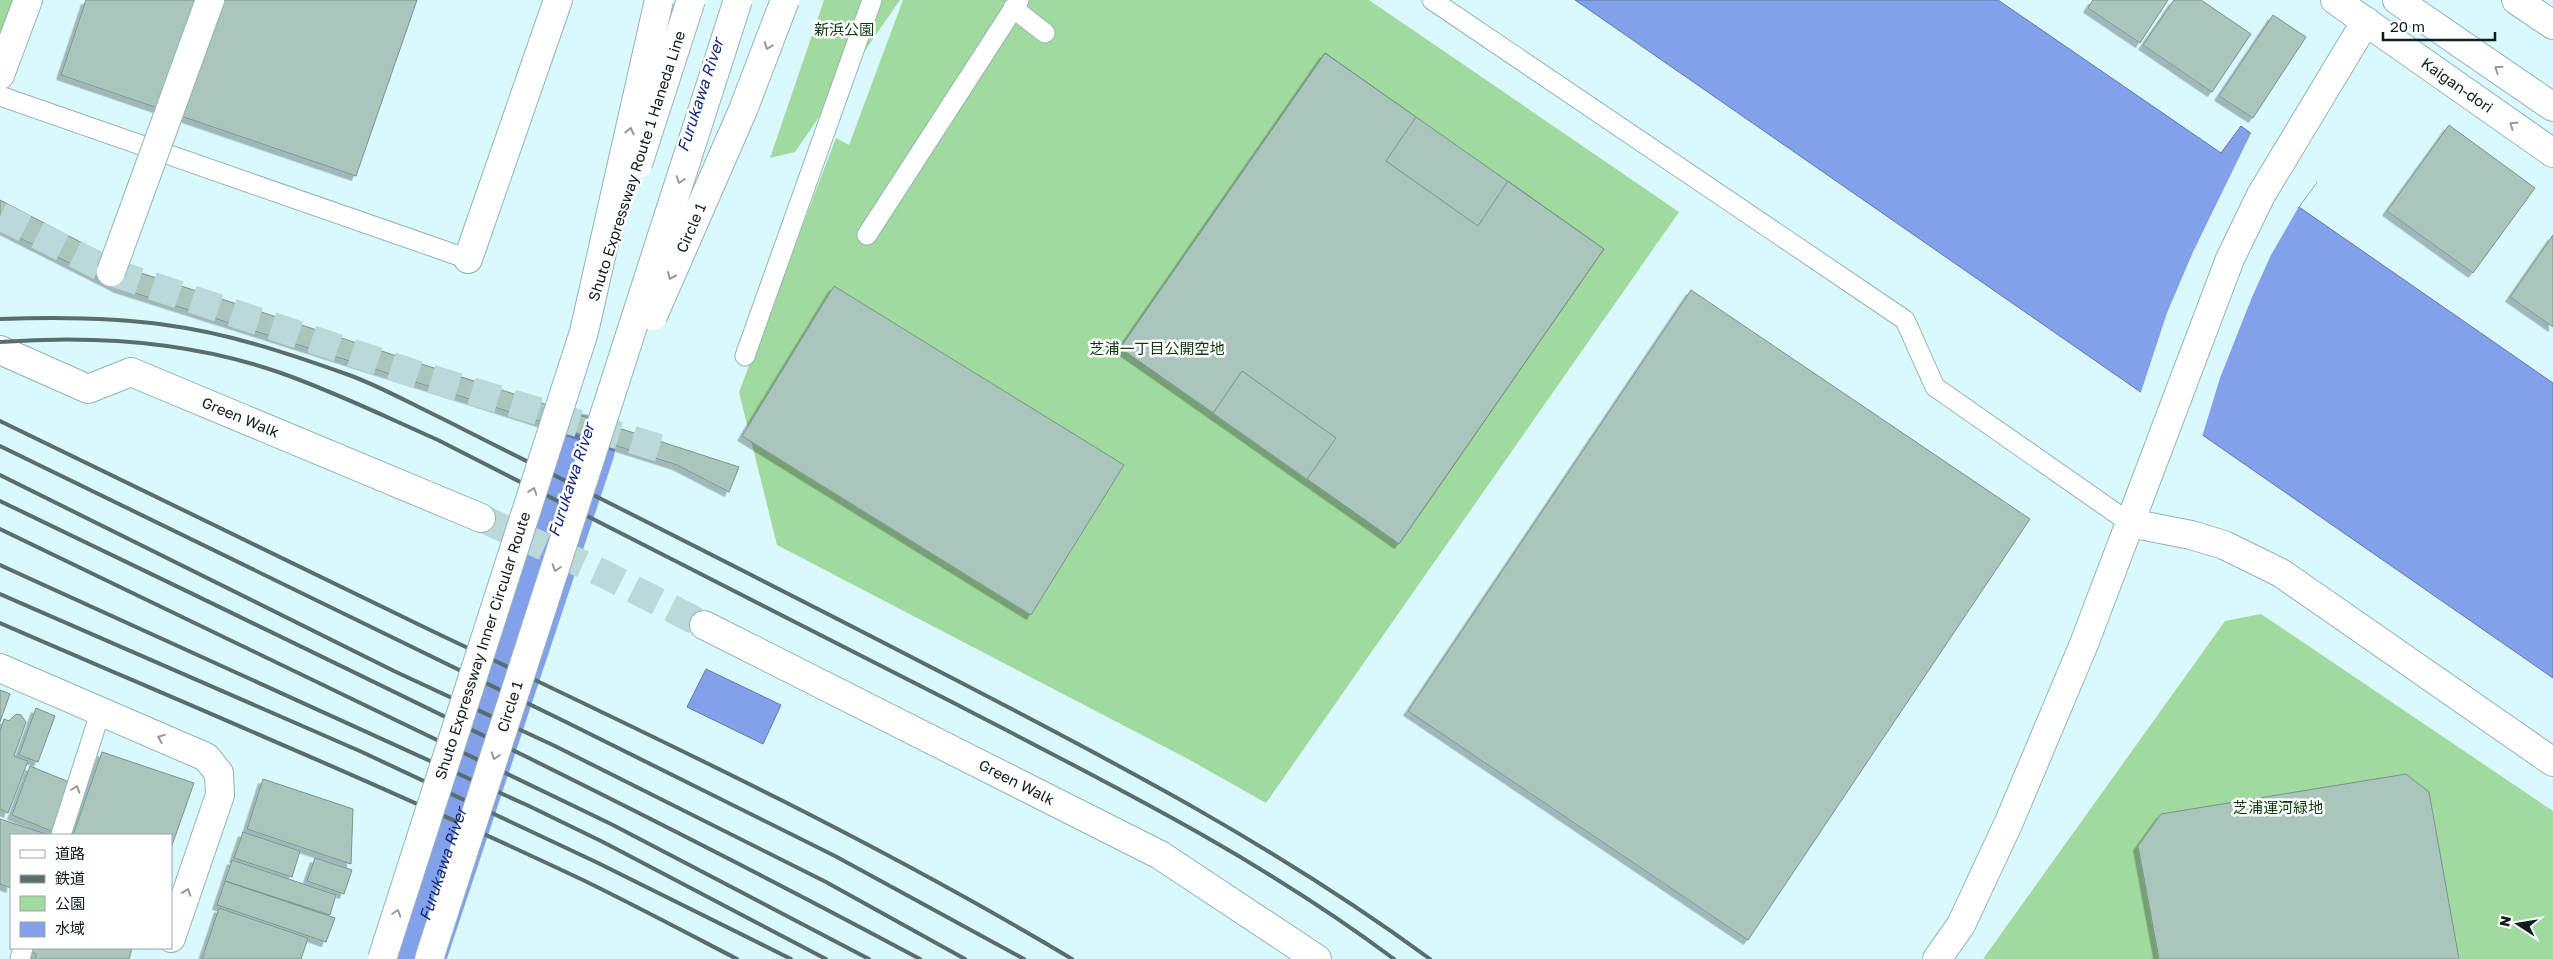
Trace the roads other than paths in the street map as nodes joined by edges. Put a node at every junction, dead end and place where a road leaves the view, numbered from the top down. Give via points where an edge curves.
1 (28, 0) edge
2 (210, 0) edge
3 (558, 0) edge
4 (660, 0) edge
5 (691, 0) edge
6 (738, 0) edge
7 (785, 0) edge
8 (872, 0) edge
9 (1432, 0) edge
10 (2335, 0) edge
11 (2397, 0) edge
12 (2516, 0) edge
13 (1016, 4) edge
14 (2366, 21) junction
15 (2553, 25) edge
16 (1045, 32) dead end
17 (0, 75) edge
18 (0, 96) edge
19 (2553, 107) edge
20 (156, 150) junction
21 (2553, 153) edge
22 (867, 234) dead end
23 (468, 260) joint
24 (111, 272) dead end
25 (584, 332) junction
26 (0, 350) edge
27 (745, 356) dead end
28 (593, 455) junction
29 (482, 518) tunnel mouth
30 (2130, 523) junction
31 (704, 624) tunnel mouth
32 (0, 668) edge
33 (100, 713) junction
34 (2553, 762) edge
35 (60, 834) edge
36 (172, 935) edge
37 (382, 959) edge
38 (429, 959) edge
39 (1317, 959) edge
40 (1937, 959) edge

1 - 17 main road
2 - 20 main road, bridge
3 - 23 main road
25 -> 4 main road, bridge
5 - 25 main road, Shuto Expressway Route 1 Haneda Line, bridge
6 -> 28 main road, Circle 1, bridge
7 -> 28 main road, Circle 1, bridge via 743,110
8 - 27 lane
9 - 30 lane via 1905,320 1935,387
10 - 14 main road, Kaigan-dori
19 -> 11 main road
12 - 15 main road
13 - 16 lane
13 - 22 lane
21 -> 14 main road, Kaigan-dori
14 - 30 main road via 2261,195 2230,260
18 - 20 lane
20 - 23 lane
20 - 24 main road, bridge
37 -> 25 main road, Shuto Expressway Inner Circular Route, bridge
26 - 29 main road, Green Walk via 88,388 131,372
28 -> 38 main road, Circle 1, bridge
30 - 34 main road via 2224,545 2281,573
30 - 40 main road via 2084,644 2009,822 1961,925
31 - 39 main road, Green Walk via 1160,855
32 - 33 main road
35 -> 33 lane
36 -> 33 main road via 220,795 219,773 206,757

